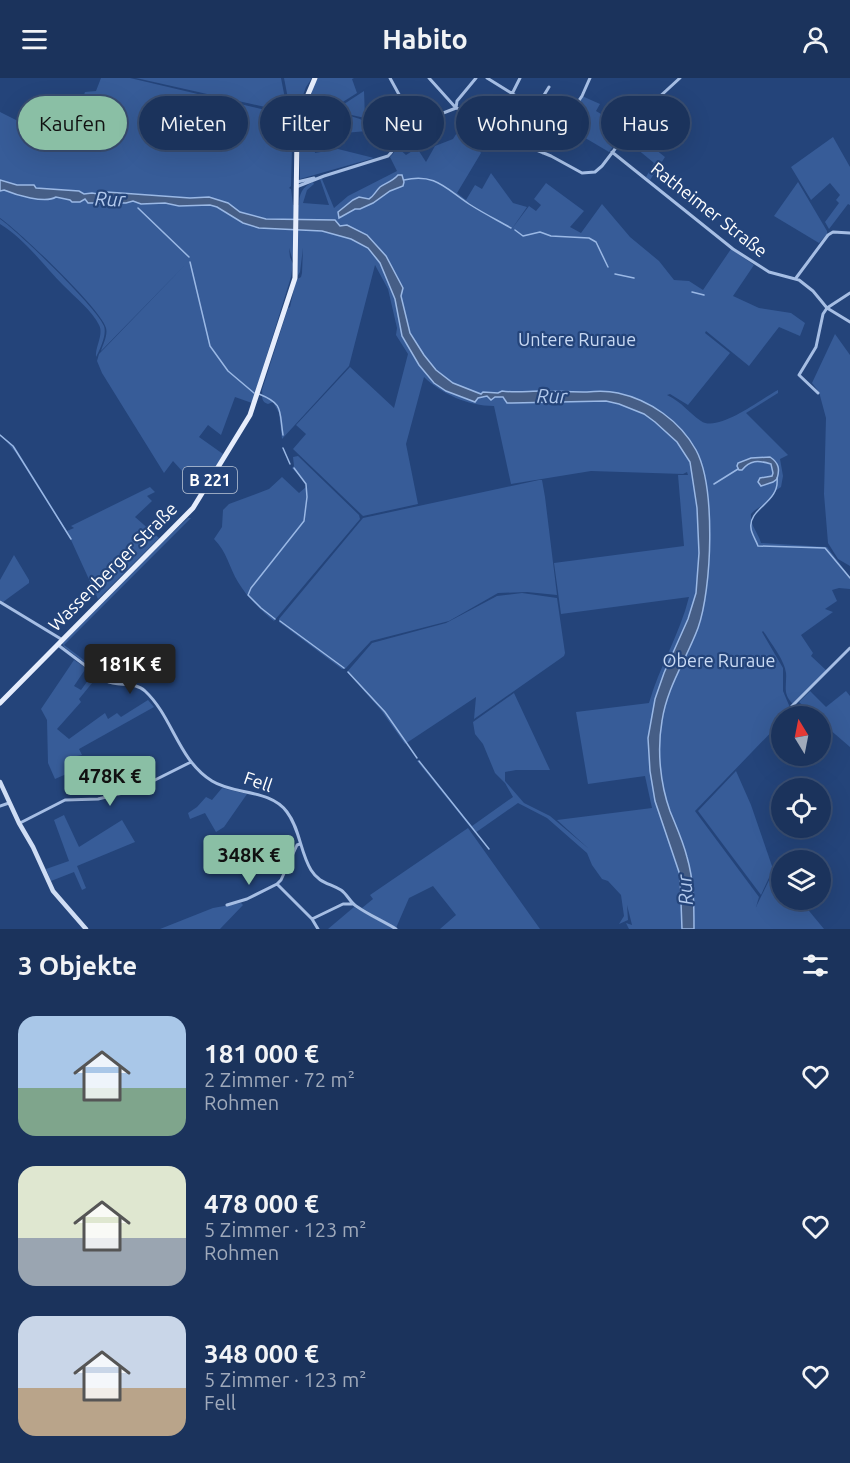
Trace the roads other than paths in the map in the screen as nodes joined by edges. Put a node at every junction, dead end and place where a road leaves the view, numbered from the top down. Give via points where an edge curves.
1 (315, 78) edge
2 (390, 78) edge
3 (429, 78) edge
4 (476, 78) edge
5 (488, 78) edge
6 (520, 78) edge
7 (582, 78) edge
8 (680, 78) edge
9 (589, 80) edge
10 (549, 87) dead end
11 (512, 94) junction
12 (400, 96) edge
13 (461, 96) edge
14 (515, 96) edge
15 (544, 96) edge
16 (582, 96) edge
17 (456, 108) joint
18 (444, 113) edge
19 (393, 150) edge
20 (536, 150) edge
21 (545, 150) edge
22 (612, 152) junction
23 (543, 153) junction
24 (316, 178) junction
25 (306, 183) junction
26 (296, 184) junction
27 (296, 199) junction
28 (850, 233) edge
29 (796, 279) junction
30 (850, 293) edge
31 (827, 308) junction
32 (850, 322) edge
33 (818, 393) dead end
34 (0, 602) edge
35 (59, 642) junction
36 (850, 648) edge
37 (0, 703) edge
38 (792, 706) dead end
39 (191, 762) junction
40 (0, 782) edge
41 (9, 803) junction
42 (0, 806) edge
43 (19, 823) junction
44 (300, 844) junction
45 (277, 884) junction
46 (347, 897) junction
47 (343, 904) junction
48 (353, 904) junction
49 (227, 905) dead end
50 (312, 919) junction
51 (86, 929) edge
52 (318, 929) edge
53 (396, 929) edge

1 - 26 main road, B 221 via 298,126
2 - 12 street
3 - 17 street
4 - 13 street
5 - 11 street
6 - 11 street
7 - 9 street
8 - 22 street via 644,111
9 - 16 street
10 - 15 street
11 - 14 street
17 - 18 street
19 - 24 street via 388,156
20 - 23 street
21 - 23 street
22 - 23 street via 599,169 586,174
22 - 29 street, Ratheimer Straße via 733,249 769,272
24 - 25 street
24 - 26 street
25 - 26 street
25 - 27 street
26 - 27 main road, B 221
27 - 35 main road, Wassenberger Straße / B 221 via 295,278 246,421 193,508
28 - 29 street via 828,235
29 - 31 street, Ratheimer Straße
30 - 31 street
31 - 32 street, Ratheimer Straße
31 - 33 street via 816,347 799,375
34 - 35 street, Fell
35 - 37 main road, Wassenberger Straße / B 221
35 - 39 street, Fell via 106,681 144,690
36 - 38 street
39 - 43 street via 135,790 98,799 65,800
39 - 44 street, Fell via 214,783 280,805 296,828
40 - 41 street
41 - 42 street
41 - 43 street
43 - 51 street via 53,891
44 - 45 street
44 - 46 street, Fell via 316,878 340,889
45 - 49 street
45 - 50 street
46 - 47 street
46 - 48 street, Fell
47 - 48 street
47 - 50 street
48 - 53 street, Fell
50 - 52 street

